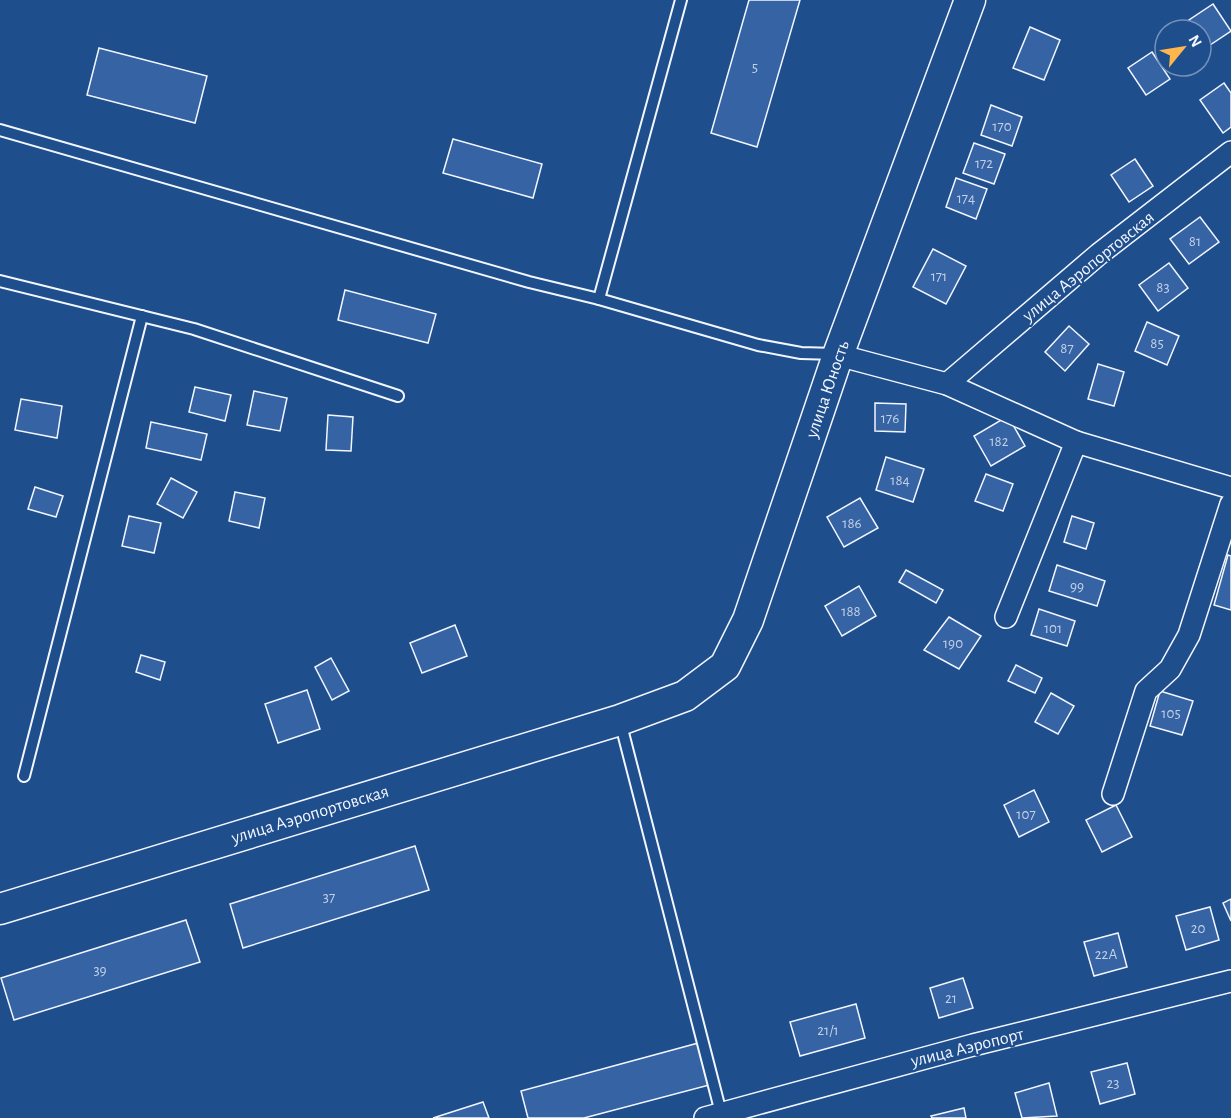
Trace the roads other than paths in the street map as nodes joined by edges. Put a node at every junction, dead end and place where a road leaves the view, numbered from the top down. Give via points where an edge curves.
1 (681, 0) edge
2 (970, 0) edge
3 (0, 130) edge
4 (1231, 152) edge
5 (0, 281) edge
6 (599, 299) junction
7 (142, 316) junction
8 (838, 355) junction
9 (947, 384) junction
10 (399, 396) dead end
11 (1076, 442) junction
12 (1231, 488) edge
13 (1231, 504) edge
14 (1006, 617) dead end
15 (620, 720) junction
16 (24, 776) dead end
17 (1113, 794) dead end
18 (0, 909) edge
19 (1231, 981) edge
20 (713, 1115) edge

1 - 6 lane
2 - 8 street, улица Юность
3 - 6 lane
4 - 9 street, улица Аэропортовская via 1099,254
5 - 7 lane
6 - 8 lane via 758,345 801,354
7 - 10 lane via 194,329
7 - 16 lane
8 - 9 street
8 - 15 street, улица Юность via 748,620 724,666 685,696
9 - 11 street
11 - 12 street
11 - 14 street
13 - 17 street via 1189,635 1170,669 1146,691
15 - 18 street, улица Аэропортовская
15 - 20 lane
19 - 20 street, улица Аэропорт

